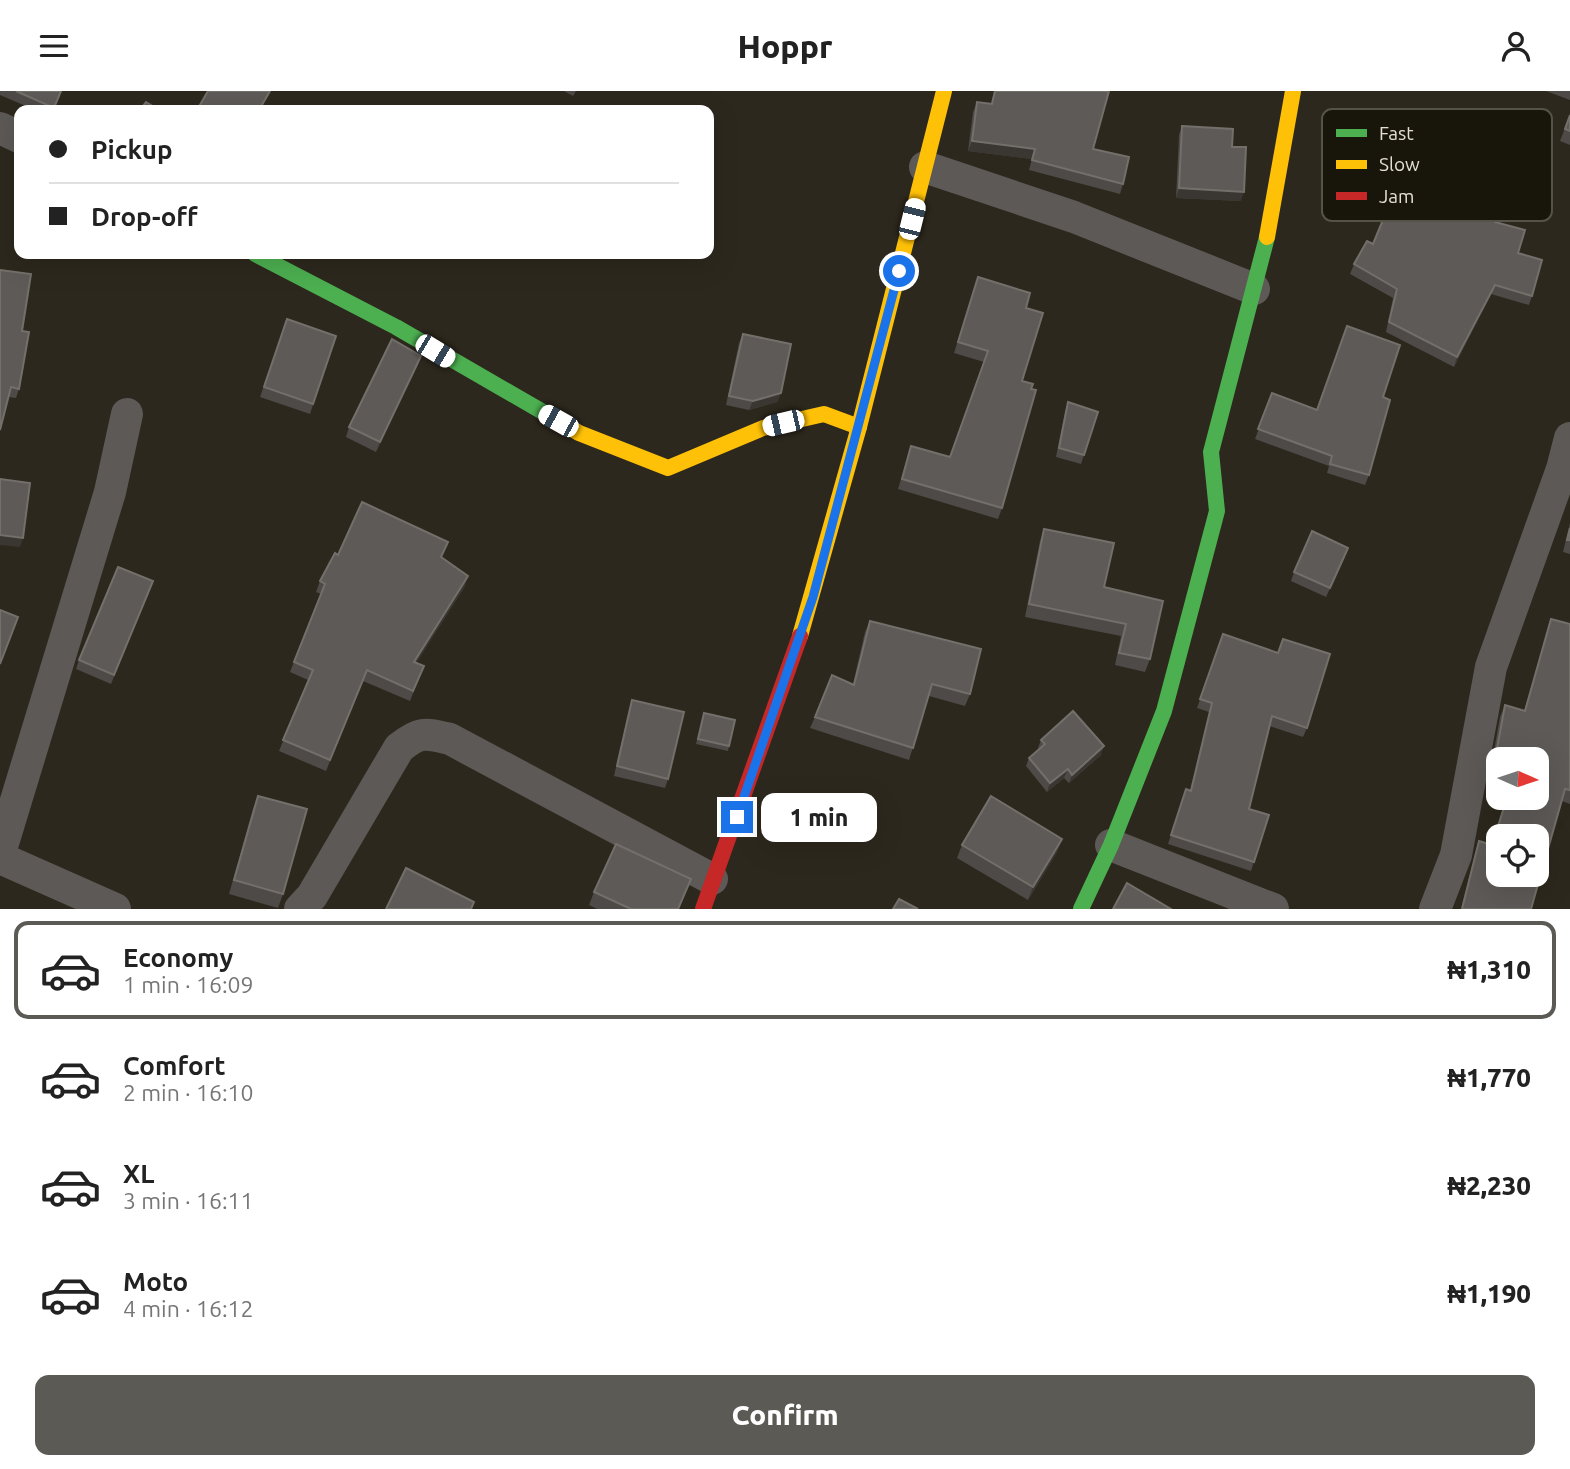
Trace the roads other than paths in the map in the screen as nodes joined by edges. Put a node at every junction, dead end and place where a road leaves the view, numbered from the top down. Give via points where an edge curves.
1 (944, 91) edge
2 (1293, 91) edge
3 (925, 167) junction
4 (265, 259) edge
5 (1254, 289) junction
6 (127, 415) dead end
7 (859, 427) junction
8 (1570, 438) edge
9 (1111, 845) junction
10 (0, 856) edge
11 (707, 894) edge
12 (115, 909) edge
13 (300, 909) edge
14 (1081, 909) edge
15 (1273, 909) edge
16 (1435, 909) edge

1 - 3 street
2 - 5 street
3 - 5 street via 1074,218
3 - 7 street
4 - 7 street via 396,327 579,433 668,468 763,428 824,414
5 - 9 street via 1211,452 1217,511 1164,711
6 - 10 street via 110,492
7 - 11 street via 813,597
8 - 16 street via 1492,667 1456,855
9 - 14 street
9 - 15 street
10 - 12 street
11 - 13 street via 450,739 426,733 413,736 399,748

